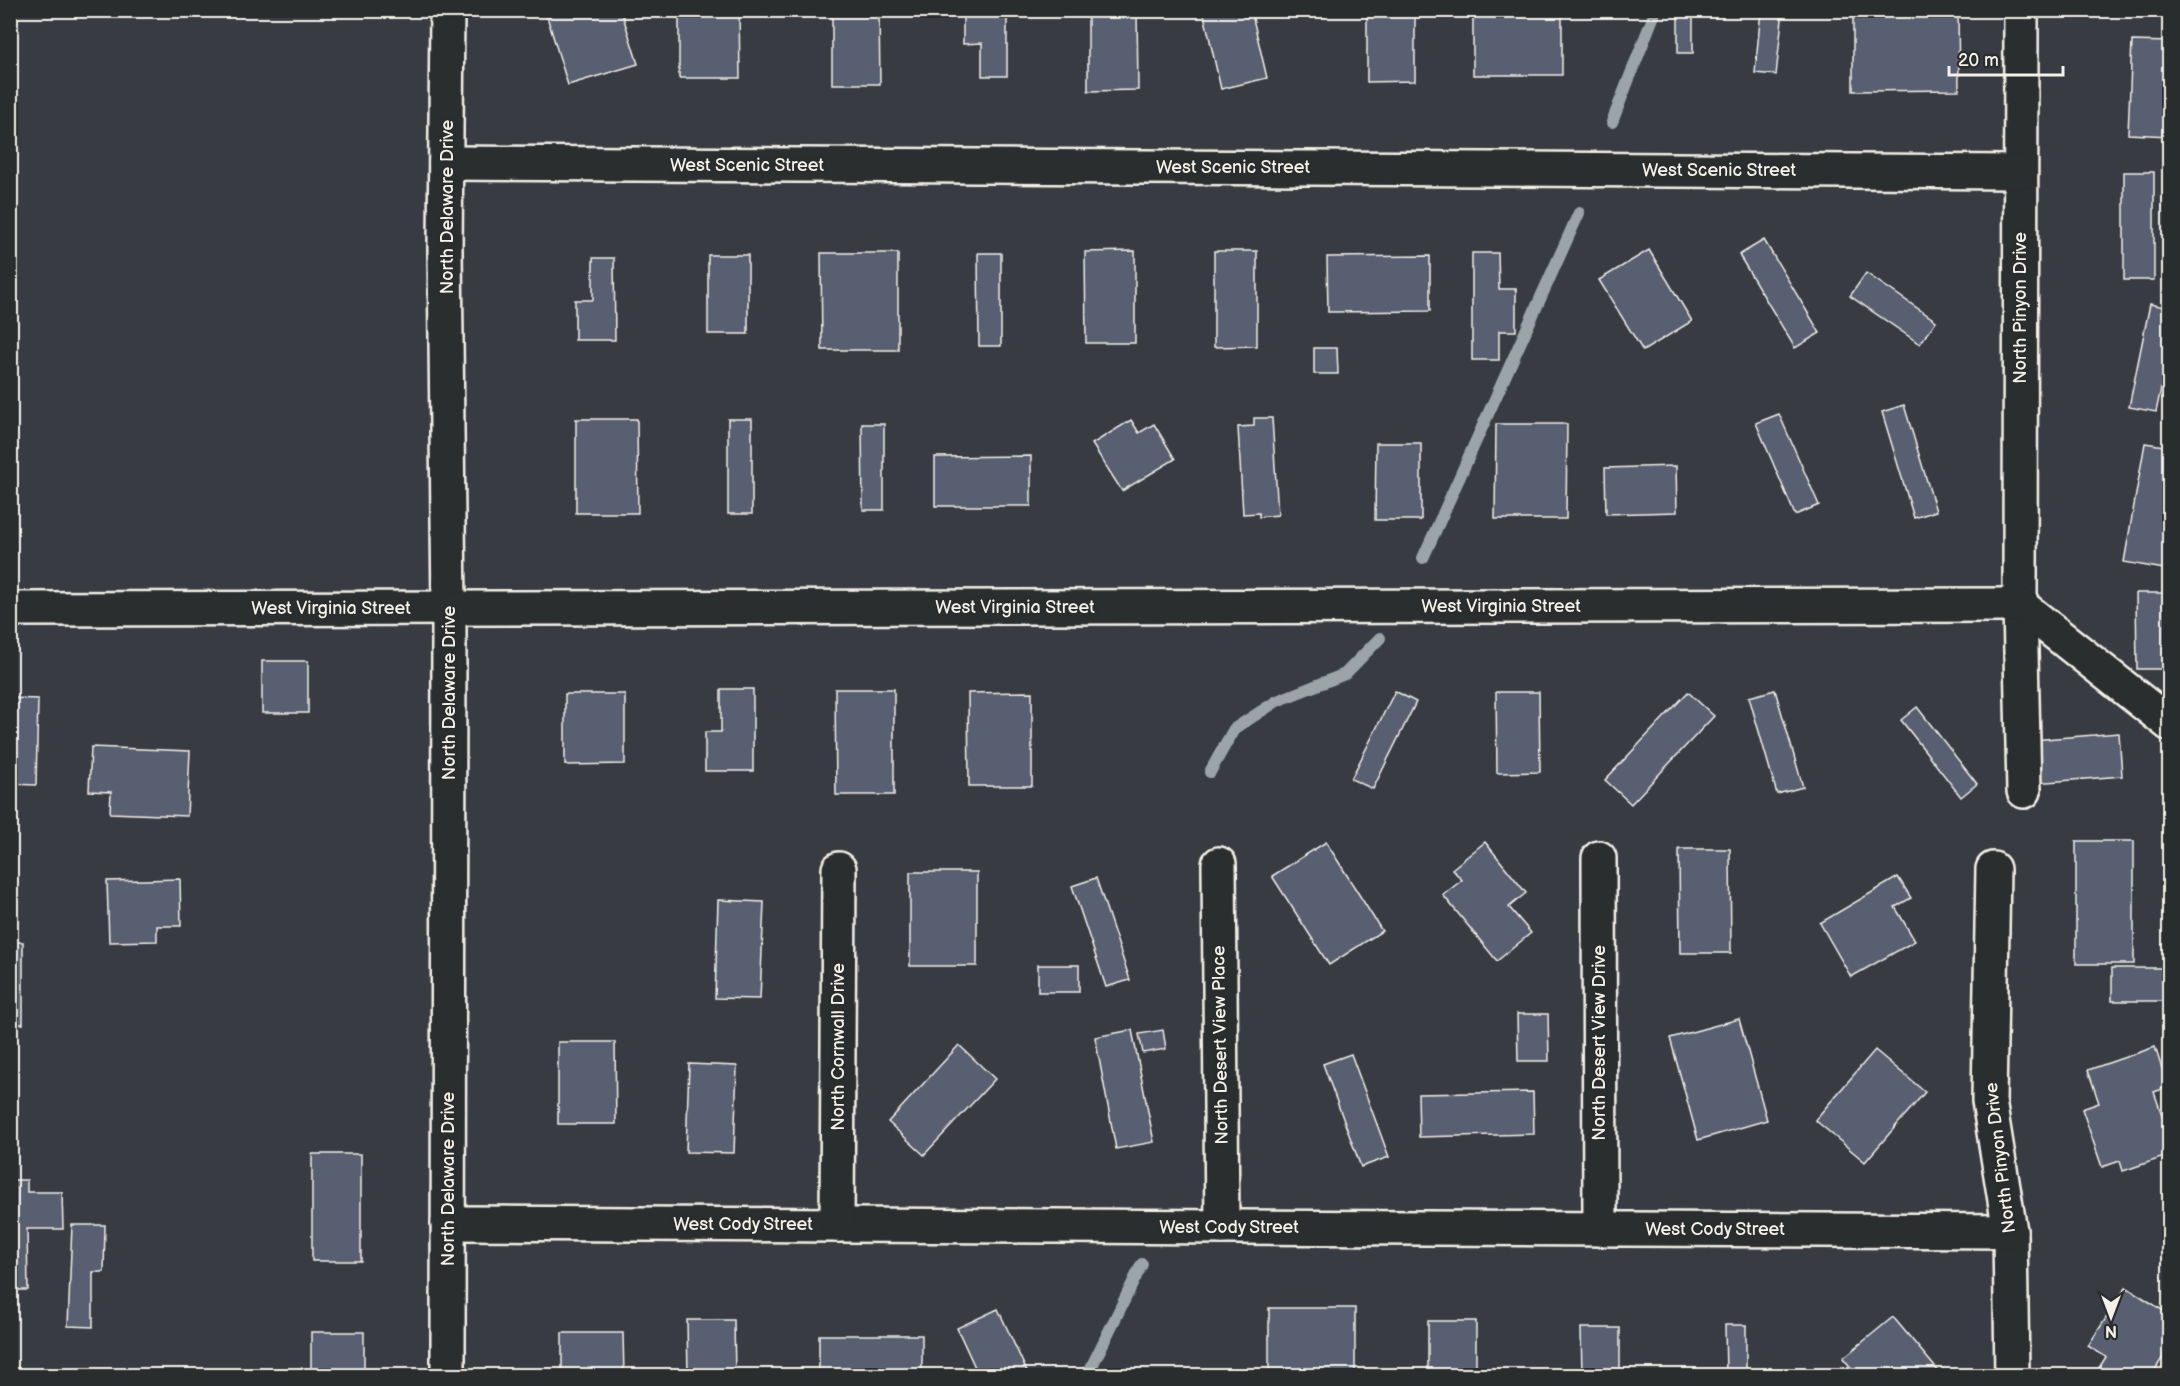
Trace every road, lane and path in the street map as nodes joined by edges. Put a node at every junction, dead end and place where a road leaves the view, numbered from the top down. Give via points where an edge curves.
1 (447, 10) edge
2 (2021, 10) edge
3 (446, 163) junction
4 (2020, 172) junction
5 (2020, 605) junction
6 (449, 608) junction
7 (10, 609) edge
8 (2169, 724) edge
9 (2024, 791) dead end
10 (1599, 858) dead end
11 (1219, 864) dead end
12 (1993, 868) dead end
13 (839, 869) dead end
14 (448, 1223) junction
15 (837, 1225) junction
16 (1222, 1227) junction
17 (1600, 1229) junction
18 (2010, 1231) junction
19 (448, 1376) edge
20 (2012, 1376) edge

1 - 3 street, North Delaware Drive
2 - 4 street, North Pinyon Drive
3 - 4 street, West Scenic Street
3 - 6 street, North Delaware Drive
4 - 5 street, North Pinyon Drive
5 - 6 street, West Virginia Street
5 - 8 street
5 - 9 street, North Pinyon Drive
6 - 7 street, West Virginia Street
6 - 14 street, North Delaware Drive
10 - 17 street, North Desert View Drive
11 - 16 street, North Desert View Place
12 - 18 street, North Pinyon Drive via 1989,1101
13 - 15 street, North Cornwall Drive
14 - 15 street, West Cody Street
14 - 19 street, North Delaware Drive
15 - 16 street, West Cody Street
16 - 17 street, West Cody Street
17 - 18 street, West Cody Street
18 - 20 street, North Pinyon Drive

